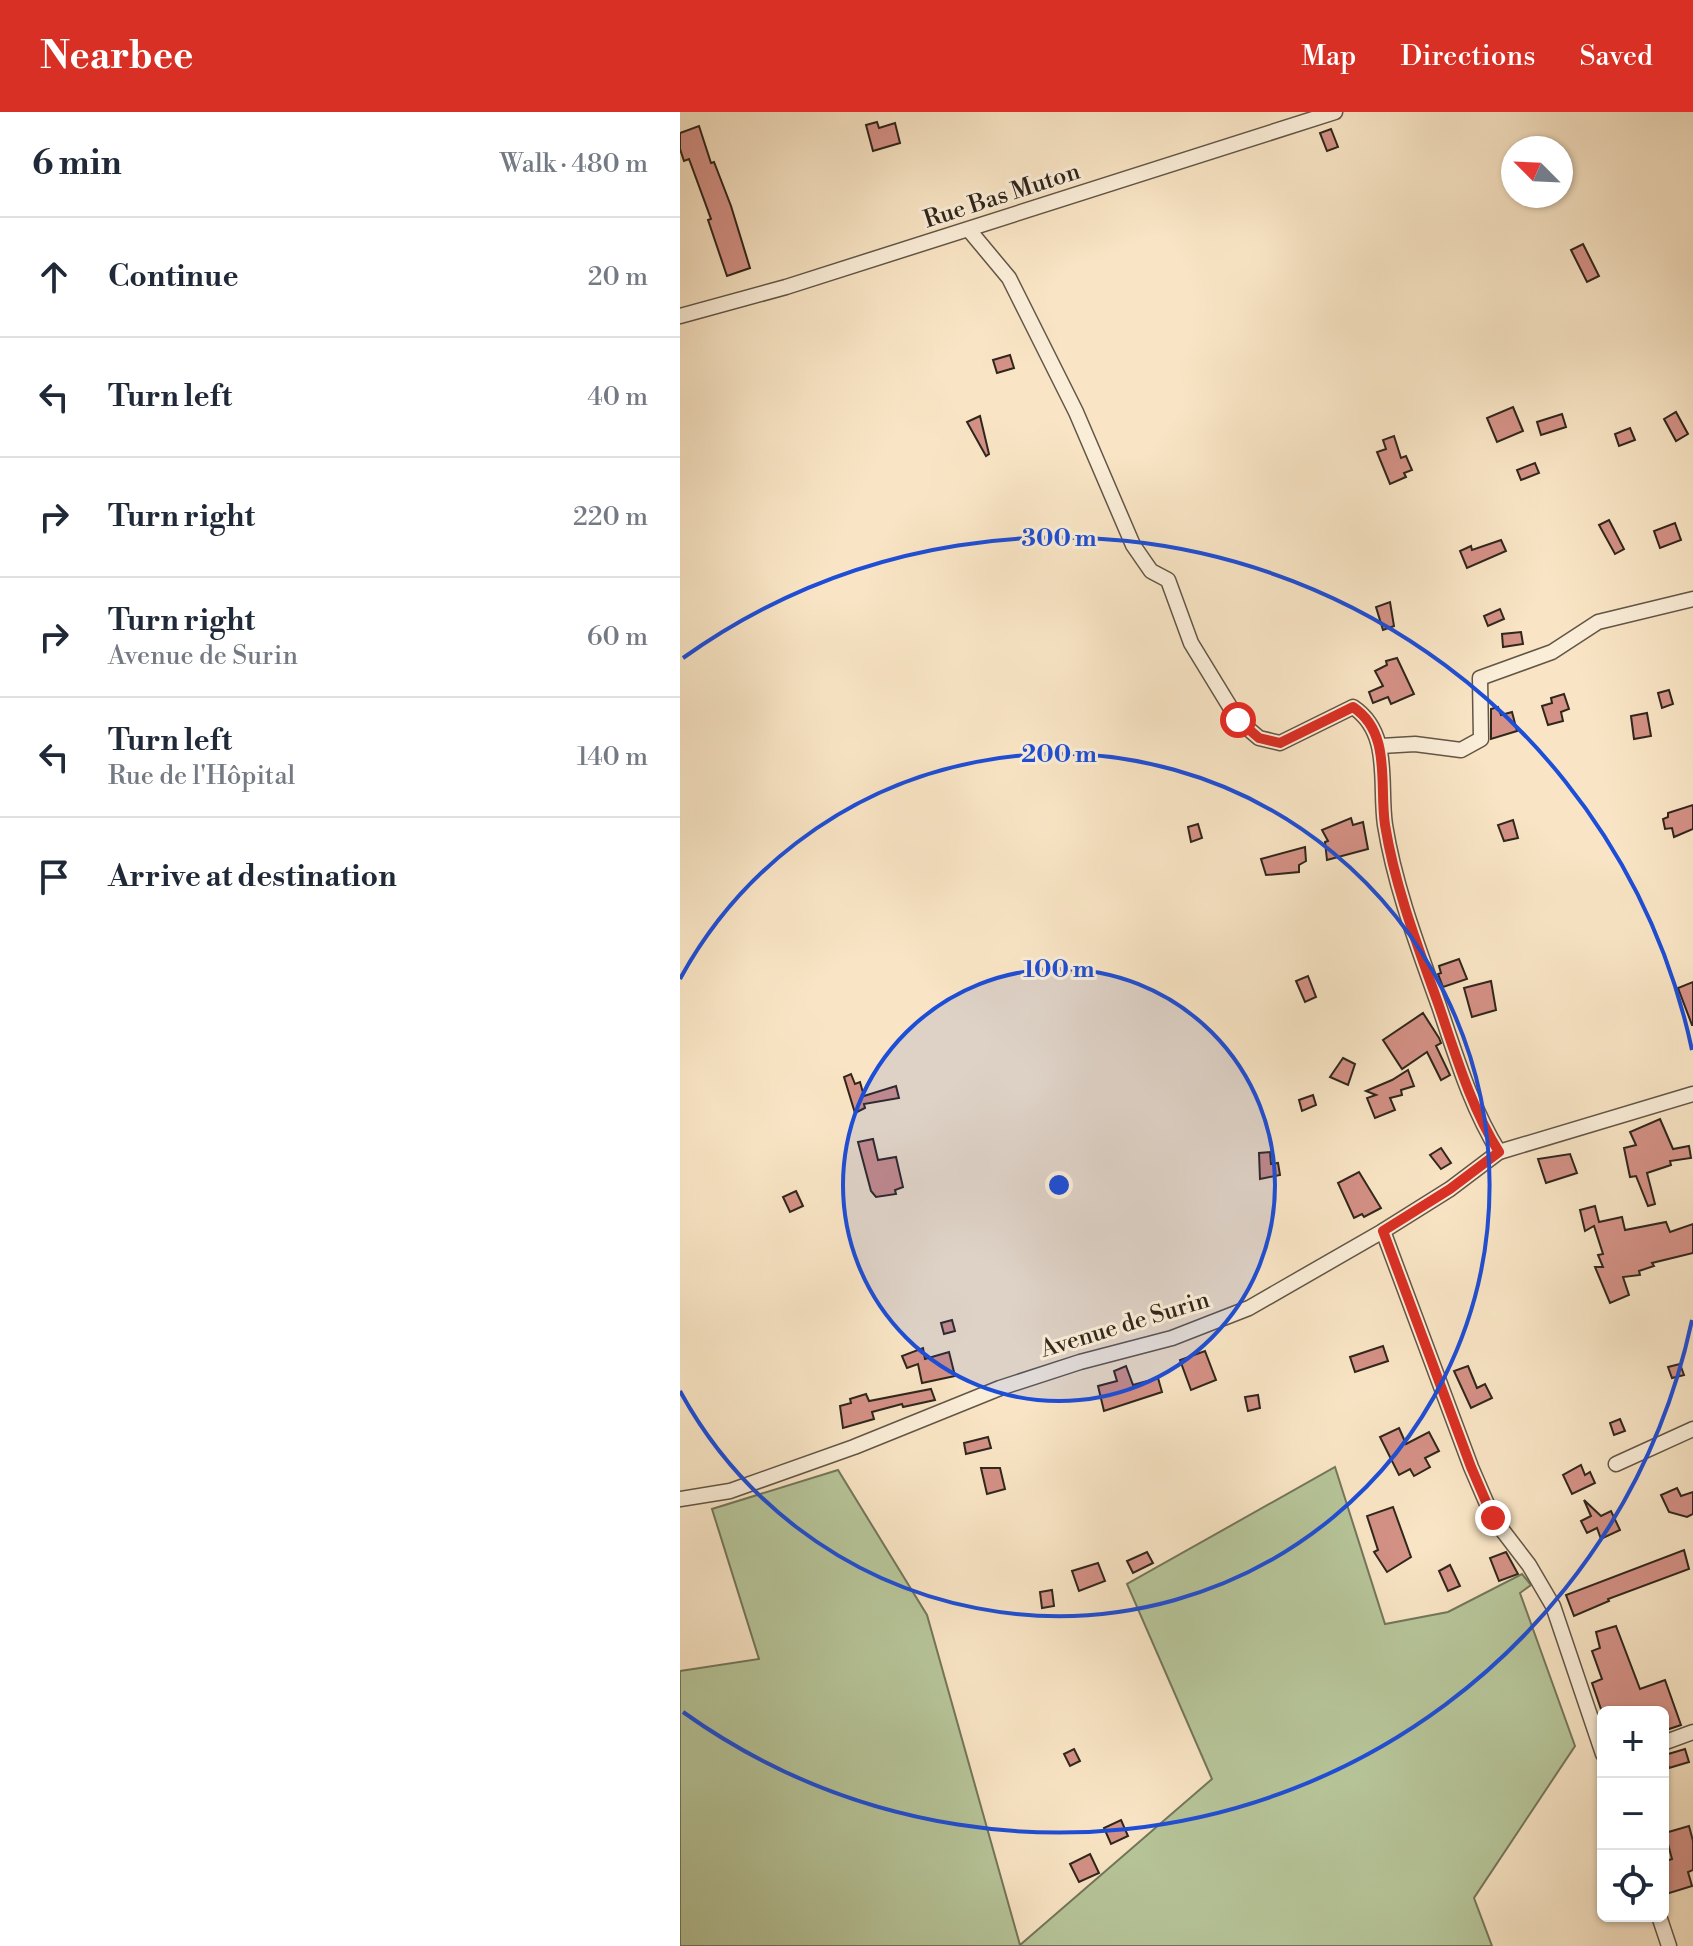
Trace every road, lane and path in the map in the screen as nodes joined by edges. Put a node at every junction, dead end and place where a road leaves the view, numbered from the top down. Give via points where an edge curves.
1 (1335, 112) edge
2 (969, 230) junction
3 (680, 316) edge
4 (1693, 599) edge
5 (1381, 746) junction
6 (1693, 1094) edge
7 (1499, 1152) junction
8 (1383, 1231) junction
9 (1693, 1429) edge
10 (1616, 1464) dead end
11 (680, 1499) edge
12 (1693, 1732) edge
13 (1597, 1736) edge
14 (1669, 1741) edge
15 (1661, 1922) edge
16 (1669, 1946) edge

1 - 2 street, Rue Bas Muton
2 - 3 street, Rue Bas Muton
2 - 5 street via 1009,278 1076,412 1133,545 1151,571 1168,580 1191,643 1238,720 1259,738 1280,743 1353,707 1367,716
4 - 5 street via 1598,622 1552,652 1480,678 1481,739 1461,750
5 - 7 street via 1393,866 1470,1094
6 - 7 street, Avenue de Surin
7 - 8 street, Avenue de Surin
8 - 11 street, Avenue de Surin via 1249,1308 1172,1338 1000,1388 730,1491
8 - 13 street via 1471,1467 1493,1518 1553,1606
9 - 10 street
12 - 14 street
15 - 16 street

